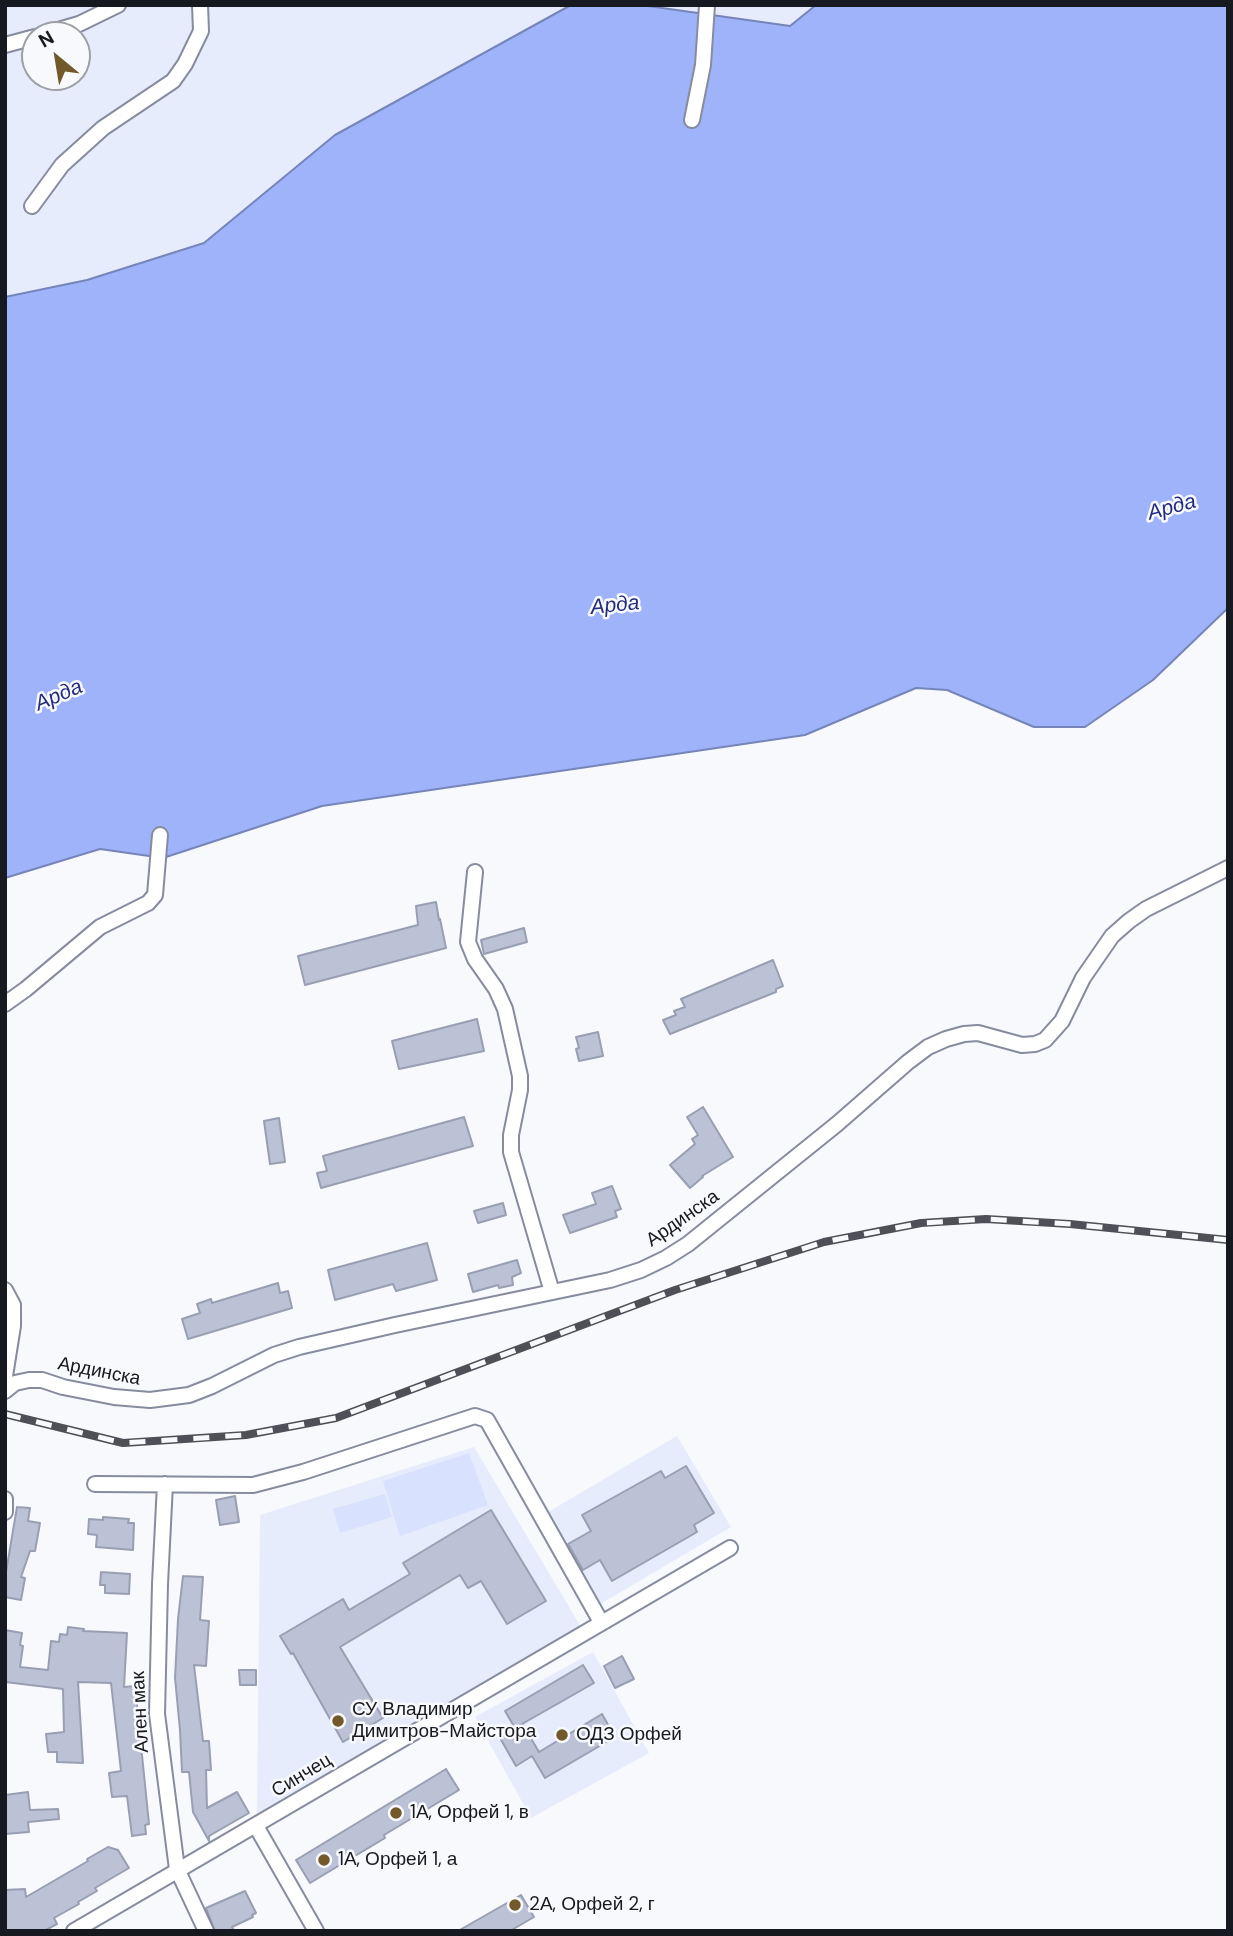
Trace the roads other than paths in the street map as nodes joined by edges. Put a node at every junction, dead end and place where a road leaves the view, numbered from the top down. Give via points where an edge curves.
1 (118, 5) edge
2 (200, 5) edge
3 (707, 5) edge
4 (85, 21) edge
5 (692, 120) dead end
6 (32, 206) dead end
7 (160, 835) dead end
8 (1228, 868) edge
9 (475, 872) dead end
10 (5, 1004) edge
11 (5, 1290) edge
12 (552, 1292) junction
13 (5, 1376) edge
14 (5, 1391) edge
15 (96, 1484) dead end
16 (165, 1485) junction
17 (5, 1499) edge
18 (5, 1512) edge
19 (730, 1548) dead end
20 (601, 1622) junction
21 (256, 1826) junction
22 (177, 1869) junction
23 (74, 1931) edge
24 (206, 1931) edge
25 (316, 1931) edge

1 - 4 street
2 - 6 street via 201,31 173,81 103,128 62,165
3 - 5 street via 703,65
7 - 10 street via 155,895 148,903 100,928
8 - 12 street, Ардинска via 1146,908 1112,936 1083,978 1062,1021 1045,1040 1022,1045 978,1032 928,1047 688,1244 641,1270
9 - 12 street via 468,942 505,1009 520,1076 511,1152
11 - 13 street via 13,1304 13,1326
12 - 14 street, Ардинска via 299,1347 189,1395 150,1401 42,1380 15,1383
15 - 16 street
16 - 20 street via 253,1485 475,1416 487,1420
16 - 22 street, Ален мак via 158,1714
17 - 18 street
19 - 20 street, Синчец
20 - 21 street, Синчец
21 - 22 street, Синчец
21 - 25 street
22 - 23 street, Синчец
22 - 24 street, Ален мак

